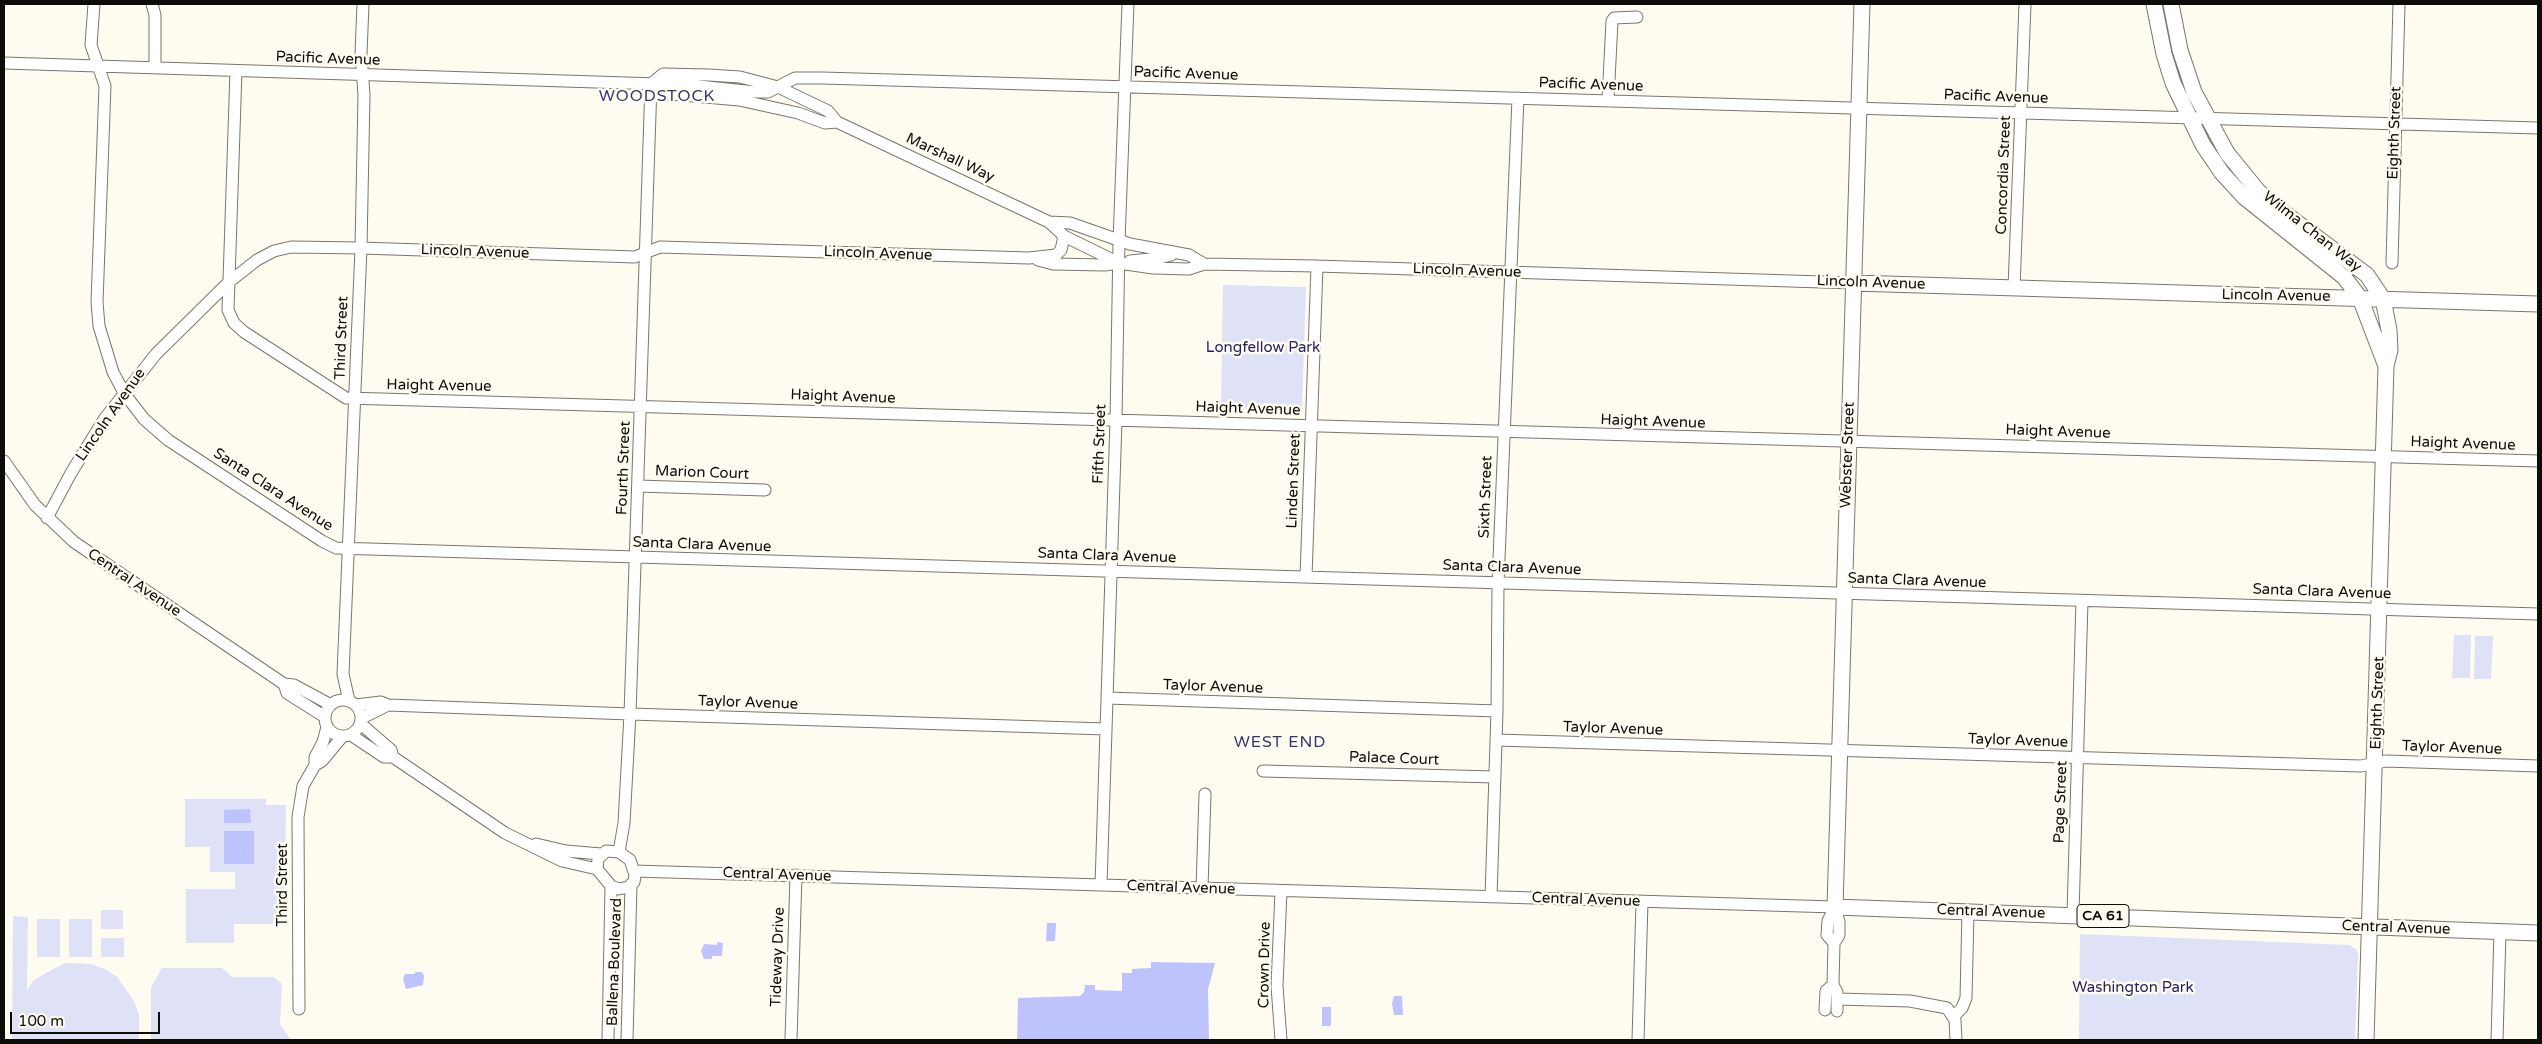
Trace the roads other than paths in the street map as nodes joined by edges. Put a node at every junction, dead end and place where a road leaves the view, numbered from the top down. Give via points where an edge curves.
1 (94, 4) edge
2 (152, 4) edge
3 (363, 4) edge
4 (1128, 4) edge
5 (1862, 4) edge
6 (2025, 4) edge
7 (2154, 4) edge
8 (2171, 4) edge
9 (2399, 4) edge
10 (1637, 16) dead end
11 (4, 63) edge
12 (98, 65) junction
13 (155, 67) junction
14 (236, 71) junction
15 (363, 76) junction
16 (650, 84) junction
17 (778, 87) junction
18 (1126, 87) junction
19 (1518, 98) junction
20 (1608, 100) junction
21 (769, 106) joint
22 (1859, 107) junction
23 (2021, 113) junction
24 (2188, 117) junction
25 (2206, 118) junction
26 (837, 122) junction
27 (2395, 124) junction
28 (2538, 128) edge
29 (1050, 222) junction
30 (1064, 236) junction
31 (1119, 242) junction
32 (361, 248) junction
33 (646, 252) junction
34 (1174, 254) junction
35 (1029, 258) junction
36 (1119, 263) junction
37 (2392, 263) dead end
38 (1204, 264) junction
39 (1317, 266) junction
40 (1511, 272) junction
41 (229, 282) junction
42 (1854, 282) junction
43 (2014, 288) junction
44 (2360, 298) junction
45 (2383, 299) junction
46 (2538, 304) edge
47 (2386, 366) junction
48 (124, 393) junction
49 (355, 399) junction
50 (641, 406) junction
51 (1116, 420) junction
52 (1311, 426) junction
53 (1504, 433) junction
54 (1849, 442) junction
55 (2384, 456) junction
56 (4, 461) edge
57 (2538, 461) edge
58 (638, 486) junction
59 (765, 490) dead end
60 (47, 518) junction
61 (350, 550) junction
62 (636, 558) junction
63 (1111, 571) junction
64 (1306, 577) junction
65 (1498, 583) junction
66 (1844, 594) junction
67 (2082, 601) junction
68 (2380, 609) junction
69 (2538, 614) edge
70 (343, 674) junction
71 (284, 684) junction
72 (1107, 698) junction
73 (333, 703) junction
74 (353, 703) junction
75 (388, 705) junction
76 (1497, 711) junction
77 (630, 714) junction
78 (361, 721) junction
79 (326, 722) junction
80 (1106, 729) junction
81 (346, 736) junction
82 (1496, 740) junction
83 (1839, 750) junction
84 (393, 757) junction
85 (2078, 758) junction
86 (2376, 764) junction
87 (315, 765) junction
88 (2538, 766) edge
89 (1263, 771) dead end
90 (1495, 777) junction
91 (1205, 794) dead end
92 (527, 842) junction
93 (619, 852) junction
94 (601, 854) junction
95 (597, 869) junction
96 (634, 871) junction
97 (796, 875) junction
98 (631, 884) junction
99 (1101, 885) junction
100 (611, 886) junction
101 (1202, 888) junction
102 (1281, 890) junction
103 (1491, 897) junction
104 (1642, 902) junction
105 (1834, 907) junction
106 (1968, 911) junction
107 (2073, 914) junction
108 (2370, 926) junction
109 (2500, 932) junction
110 (2538, 933) edge
111 (1832, 985) junction
112 (1833, 1007) junction
113 (299, 1009) dead end
114 (1954, 1016) junction
115 (608, 1040) edge
116 (627, 1040) edge
117 (791, 1040) edge
118 (1281, 1040) edge
119 (1638, 1040) edge
120 (1956, 1040) edge
121 (2366, 1040) edge
122 (2497, 1040) edge

1 - 12 street, Santa Clara Avenue via 91,45
2 - 13 street
3 - 15 street, Third Street
4 - 18 street, Fifth Street
5 - 22 main road, Webster Street
6 - 23 street, Concordia Street
7 - 24 main road, Wilma Chan Way via 2164,54
8 - 25 main road, Wilma Chan Way via 2186,71
9 - 27 street, Eighth Street
10 - 20 street via 1614,18 1612,21
11 - 12 street, Pacific Avenue
12 - 13 street, Pacific Avenue
12 - 48 street, Santa Clara Avenue via 105,86 97,302 99,326 113,372
13 - 14 street, Pacific Avenue
14 - 15 street, Pacific Avenue
14 - 41 street, Haight Avenue
15 - 16 street, Pacific Avenue
15 - 32 street, Third Street
16 - 17 street, Pacific Avenue via 755,92 768,92
16 - 21 street, Pacific Avenue via 660,93 712,96
16 - 33 street, Fourth Street
17 - 18 street, Pacific Avenue via 795,78
17 - 26 street, Marshall Way via 828,111
18 - 19 street, Pacific Avenue
18 - 31 street, Fifth Street
19 - 20 street, Pacific Avenue
19 - 40 street, Sixth Street
20 - 22 street, Pacific Avenue
21 - 26 street, Marshall Way via 825,123
22 - 23 street, Pacific Avenue
22 - 42 main road, Webster Street
23 - 24 street, Pacific Avenue
23 - 43 street, Concordia Street
24 - 25 street, Pacific Avenue
24 - 44 main road, Wilma Chan Way via 2222,173 2244,197 2328,263
25 - 27 street, Pacific Avenue
25 - 45 main road, Wilma Chan Way via 2227,153 2258,191 2293,221 2356,265
26 - 29 street, Marshall Way
27 - 28 street, Pacific Avenue
27 - 37 street, Eighth Street
29 - 30 street, Marshall Way
29 - 31 street, Marshall Way via 1070,223
30 - 35 street, Lincoln Avenue via 1061,250 1056,255
30 - 36 street, Marshall Way
31 - 34 street, Lincoln Avenue
31 - 36 street, Fifth Street
32 - 33 street, Lincoln Avenue via 635,258
32 - 41 street, Lincoln Avenue via 291,247 274,251
32 - 49 street, Third Street
33 - 35 street, Lincoln Avenue via 660,247
33 - 50 street, Fourth Street
34 - 36 street
34 - 38 street, Lincoln Avenue via 1189,255
35 - 36 street, Lincoln Avenue via 1053,264
36 - 38 street, Lincoln Avenue via 1189,269
36 - 51 street, Fifth Street
38 - 39 street, Lincoln Avenue
39 - 40 street, Lincoln Avenue
39 - 52 street, Linden Street
40 - 42 street, Lincoln Avenue
40 - 53 street, Sixth Street
41 - 48 street, Lincoln Avenue via 156,354
41 - 49 street, Haight Avenue via 228,310 234,323 346,398
42 - 43 main road, Lincoln Avenue
42 - 54 main road, Webster Street
43 - 44 main road, Lincoln Avenue
44 - 45 main road, Lincoln Avenue
44 - 47 main road, Eighth Street
45 - 46 main road, Lincoln Avenue
45 - 47 main road, Eighth Street via 2390,344
47 - 55 main road, Eighth Street
48 - 60 street, Lincoln Avenue via 88,445
48 - 61 street, Santa Clara Avenue via 144,419 168,440 322,541
49 - 50 street, Haight Avenue
49 - 61 street, Third Street
50 - 51 street, Haight Avenue
50 - 58 street, Fourth Street
51 - 52 street, Haight Avenue
51 - 63 street, Fifth Street
52 - 53 street, Haight Avenue
52 - 64 street, Linden Street
53 - 54 street, Haight Avenue
53 - 65 street, Sixth Street
54 - 55 street, Haight Avenue
54 - 66 main road, Webster Street
55 - 57 street, Haight Avenue
55 - 68 main road, Eighth Street
56 - 60 street, Central Avenue via 25,493
58 - 59 street, Marion Court
58 - 62 street, Fourth Street
60 - 71 street, Central Avenue via 115,572
61 - 62 street, Santa Clara Avenue
61 - 70 street, Third Street
62 - 63 street, Santa Clara Avenue
62 - 77 street, Fourth Street
63 - 64 street, Santa Clara Avenue
63 - 72 street, Fifth Street
64 - 65 street, Santa Clara Avenue
65 - 66 street, Santa Clara Avenue
65 - 76 street, Sixth Street
66 - 67 street, Santa Clara Avenue
66 - 83 main road, Webster Street
67 - 68 street, Santa Clara Avenue
67 - 85 street, Page Street
68 - 69 street, Santa Clara Avenue
68 - 86 main road, Eighth Street
70 - 73 street, Third Street
70 - 74 street, Third Street
71 - 73 street, Central Avenue via 294,684
71 - 79 street, Central Avenue via 287,693
72 - 76 street, Taylor Avenue
72 - 80 street, Fifth Street
73 - 74 street
73 - 79 street
74 - 75 street, Taylor Avenue via 381,702
74 - 78 street
75 - 77 street, Taylor Avenue
75 - 78 street, Taylor Avenue
76 - 82 street, Sixth Street
77 - 80 street, Taylor Avenue
77 - 93 street, Fourth Street via 624,823
78 - 81 street
78 - 84 street via 391,750
79 - 81 street via 336,735
79 - 87 street, Third Street
80 - 99 street, Fifth Street
81 - 84 street via 384,757
81 - 87 street, Third Street
82 - 83 street, Taylor Avenue
82 - 90 street, Sixth Street
83 - 85 street, Taylor Avenue
83 - 105 main road, Webster Street
84 - 92 street via 493,825
85 - 86 street, Taylor Avenue
85 - 107 street, Page Street
86 - 88 street, Taylor Avenue via 2388,761
86 - 108 main road, Eighth Street
87 - 113 street, Third Street via 303,786 298,817
89 - 90 street, Palace Court
90 - 103 street, Sixth Street
91 - 101 street
92 - 94 street via 566,851
92 - 95 street via 562,861
93 - 94 street
93 - 96 street via 630,860
94 - 95 street
95 - 100 street
96 - 97 street, Central Avenue
96 - 98 street
97 - 99 street, Central Avenue
97 - 117 street, Tideway Drive
98 - 100 street via 619,888
98 - 116 street, Ballena Boulevard
99 - 101 street, Central Avenue
100 - 115 street, Ballena Boulevard
101 - 102 street, Central Avenue
102 - 103 street, Central Avenue
102 - 118 street, Crown Drive via 1278,986
103 - 104 street, Central Avenue
104 - 105 street, Central Avenue
104 - 119 street
105 - 106 main road, Central Avenue / CA 61
105 - 111 street, Webster Street via 1839,935 1834,943
106 - 107 main road, Central Avenue / CA 61
106 - 114 street via 1966,998
107 - 108 main road, Central Avenue / CA 61
108 - 109 main road, Central Avenue / CA 61
108 - 121 main road, Eighth Street
109 - 110 main road, Central Avenue / CA 61
109 - 122 street
111 - 112 street, Webster Street via 1837,992
111 - 112 street, Webster Street via 1826,991
112 - 114 street via 1923,1002 1947,1008
114 - 120 street

